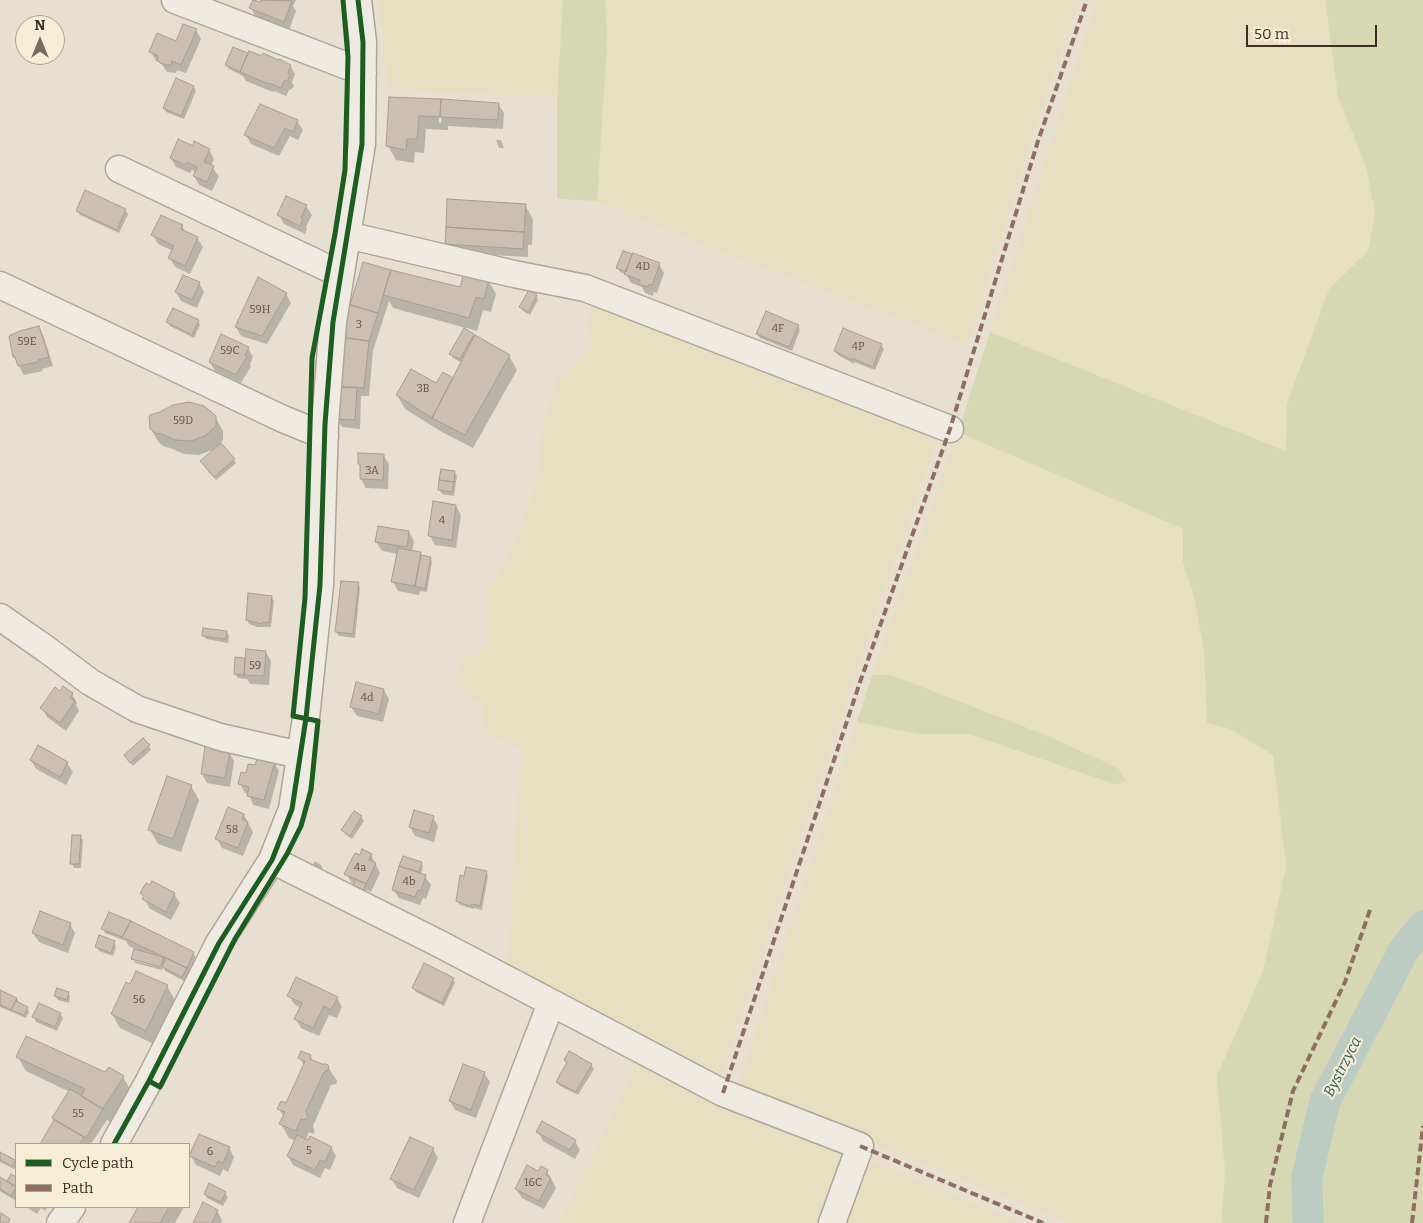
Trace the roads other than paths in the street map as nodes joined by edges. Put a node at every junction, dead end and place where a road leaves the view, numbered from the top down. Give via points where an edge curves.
1 (175, 0) edge
2 (358, 0) edge
3 (362, 72) junction
4 (119, 169) dead end
5 (347, 235) junction
6 (340, 274) junction
7 (0, 285) edge
8 (950, 429) dead end
9 (325, 436) junction
10 (0, 618) edge
11 (300, 755) junction
12 (272, 860) junction
13 (550, 1003) junction
14 (115, 1143) edge
15 (71, 1208) edge
16 (60, 1223) edge
17 (467, 1223) edge
18 (832, 1223) edge

1 - 3 street
2 - 3 street via 363,42
3 - 5 street via 362,144
4 - 6 street
5 - 6 street
5 - 8 street via 585,288
6 - 9 street via 332,322
7 - 9 street
9 - 11 street via 320,585
10 - 11 street via 90,682 137,708 220,737
11 - 12 street via 292,810
12 - 13 street
12 - 14 street via 219,943
13 - 17 street
13 - 18 street via 723,1093 860,1146
15 - 16 street

